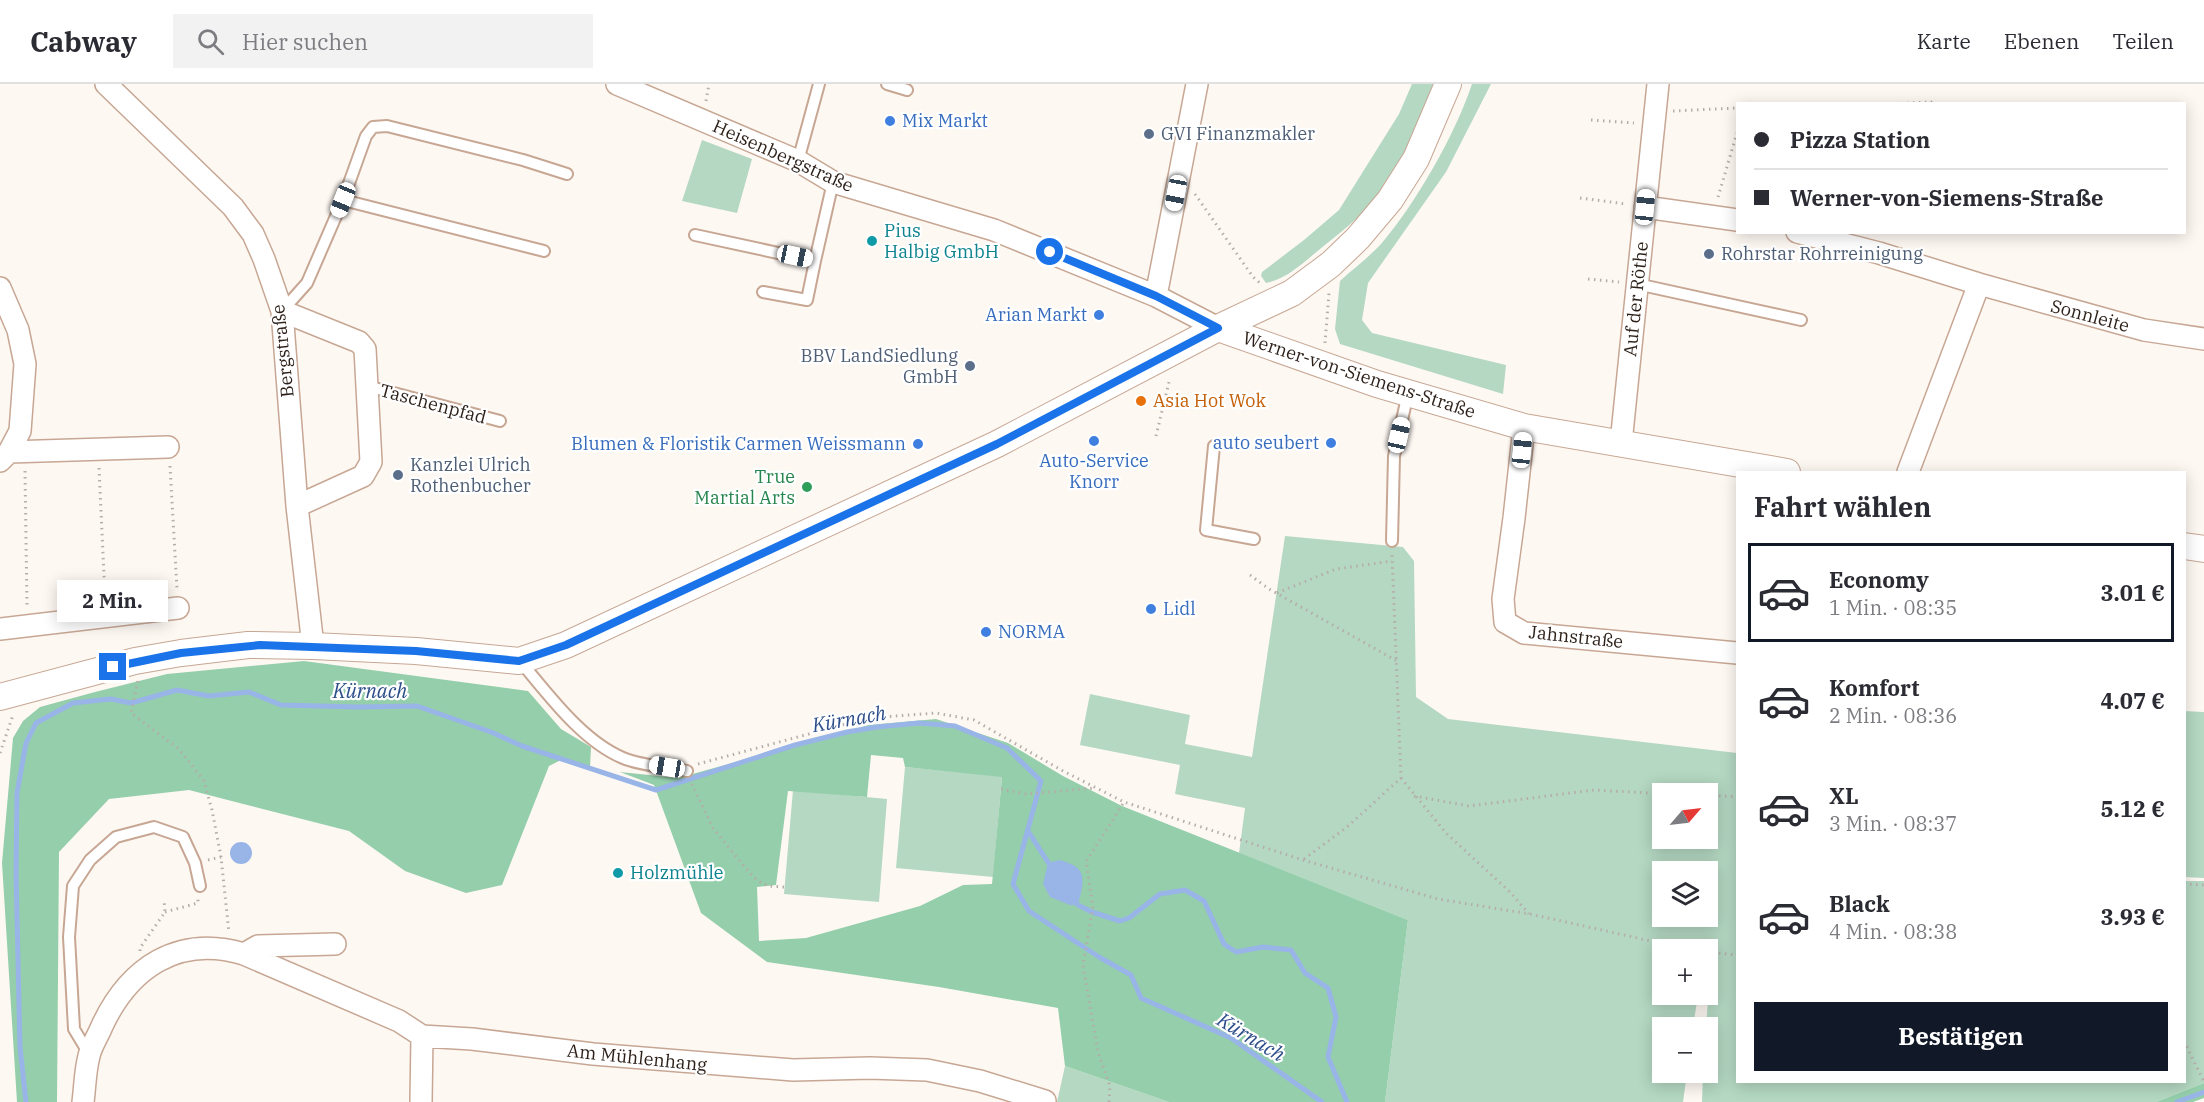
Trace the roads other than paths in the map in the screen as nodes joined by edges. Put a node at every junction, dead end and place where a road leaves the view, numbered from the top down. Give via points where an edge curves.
1 (106, 84) edge
2 (617, 84) edge
3 (819, 84) edge
4 (887, 84) edge
5 (1197, 84) edge
6 (1448, 84) edge
7 (1658, 84) edge
8 (907, 90) dead end
9 (798, 161) junction
10 (567, 174) dead end
11 (833, 182) junction
12 (343, 200) junction
13 (1645, 207) junction
14 (1736, 220) edge
15 (1805, 234) edge
16 (695, 235) dead end
17 (544, 251) dead end
18 (815, 261) junction
19 (1637, 284) junction
20 (1978, 284) junction
21 (763, 292) dead end
22 (1, 293) edge
23 (1156, 296) junction
24 (282, 311) junction
25 (1801, 320) dead end
26 (1218, 328) junction
27 (2204, 339) edge
28 (367, 386) junction
29 (1408, 393) junction
30 (500, 421) dead end
31 (1524, 427) junction
32 (1621, 443) junction
33 (1214, 446) dead end
34 (168, 447) dead end
35 (11, 455) edge
36 (1781, 471) edge
37 (1908, 471) edge
38 (297, 506) junction
39 (1254, 538) dead end
40 (1392, 541) road end
41 (2186, 546) edge
42 (2204, 549) edge
43 (178, 608) road end
44 (0, 629) edge
45 (313, 646) junction
46 (1736, 653) edge
47 (519, 661) junction
48 (8, 694) edge
49 (687, 771) road end
50 (200, 886) road end
51 (335, 944) dead end
52 (237, 952) junction
53 (422, 1036) junction
54 (89, 1055) junction
55 (1044, 1101) edge
56 (83, 1102) edge
57 (421, 1102) edge

1 - 24 street, Bergstraße via 233,207 253,234
2 - 9 street, Heisenbergstraße
3 - 9 lane
4 - 8 lane
5 - 23 street
6 - 26 street via 1416,159 1374,220 1331,264 1292,293
7 - 13 street, Auf der Röthe
9 - 11 street, Heisenbergstraße
10 - 12 lane via 387,126 373,127 366,136
11 - 18 lane
11 - 23 street, Heisenbergstraße via 994,230
12 - 17 lane
12 - 24 lane via 307,283
13 - 14 street
13 - 19 street, Auf der Röthe
15 - 20 street, Sonnleite
16 - 18 lane
18 - 21 lane via 807,300
19 - 25 lane
19 - 32 street, Auf der Röthe
20 - 27 street, Sonnleite via 2144,330
20 - 37 street
22 - 35 street via 18,330 26,364 20,431
23 - 26 street, Heisenbergstraße
24 - 28 street, Taschenpfad via 359,342 365,349
24 - 38 street, Bergstraße
26 - 29 street, Werner-von-Siemens-Straße
26 - 47 street, Werner-von-Siemens-Straße via 997,444 566,645
28 - 30 lane, Taschenpfad
28 - 38 street, Taschenpfad via 371,462 363,477
29 - 31 street, Werner-von-Siemens-Straße
29 - 40 lane via 1394,456
31 - 32 street, Werner-von-Siemens-Straße
31 - 46 street, Jahnstraße via 1503,599 1505,622 1524,633
32 - 36 street, Werner-von-Siemens-Straße
33 - 39 lane via 1206,530
34 - 35 street
38 - 45 street, Bergstraße
41 - 42 street
43 - 44 street
45 - 47 street, Werner-von-Siemens-Straße
45 - 48 street, Werner-von-Siemens-Straße via 260,645 181,653
47 - 49 lane via 558,706 609,752
50 - 54 lane via 183,837 154,827 116,837 90,860 73,886 69,938 74,1029
51 - 52 street via 258,946
52 - 53 street, Am Mühlenhang via 399,1021
52 - 54 street via 188,949 160,959 138,974 112,1006
53 - 55 street, Am Mühlenhang via 720,1066 927,1070
53 - 57 street
54 - 56 street

